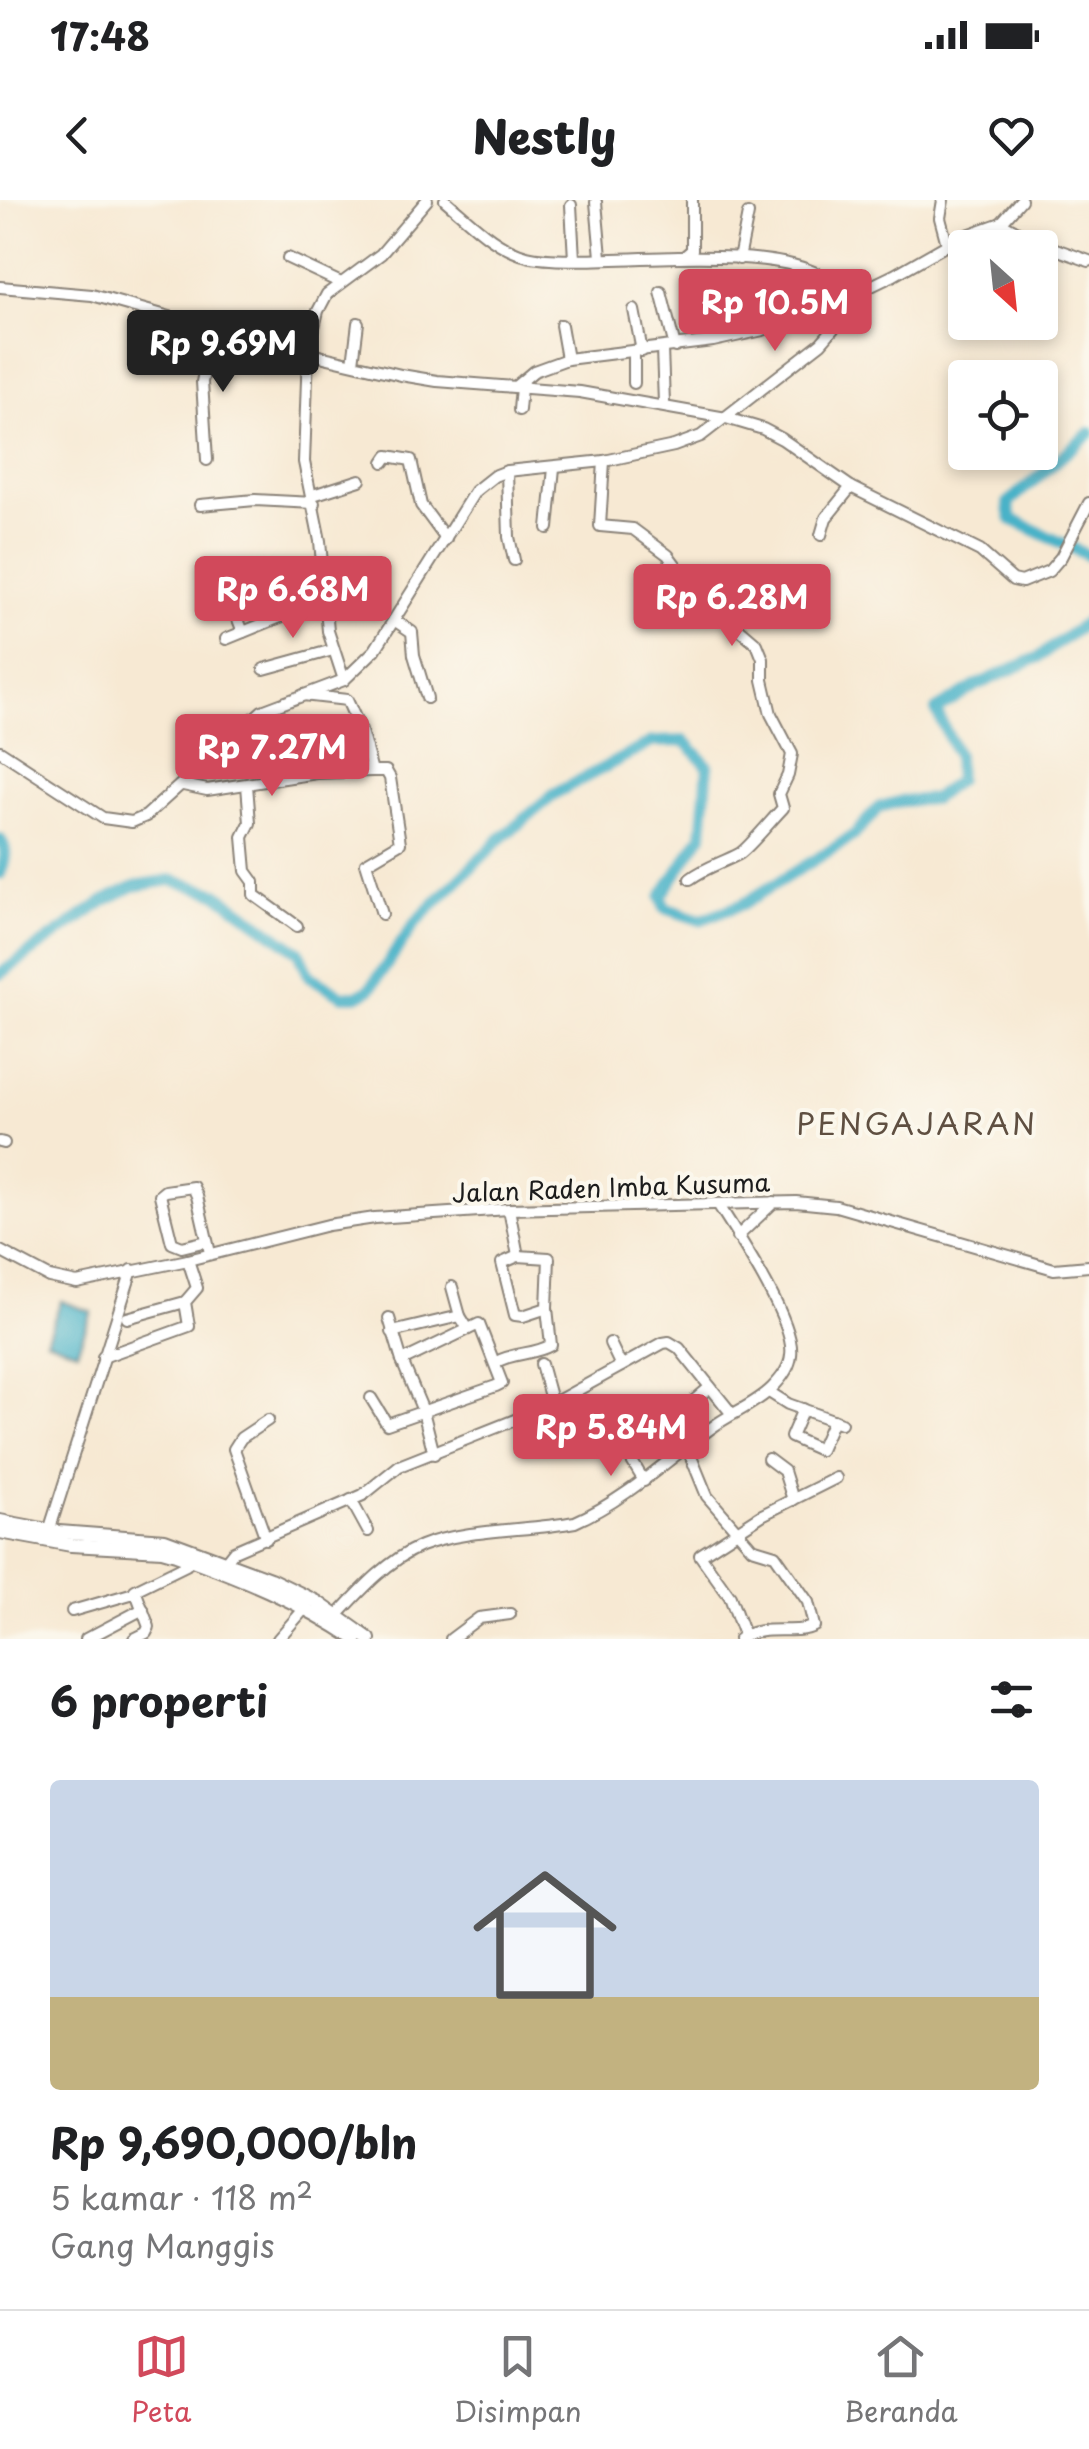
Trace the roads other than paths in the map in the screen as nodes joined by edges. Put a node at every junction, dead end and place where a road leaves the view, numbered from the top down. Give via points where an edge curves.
1 (427, 200) edge
2 (445, 200) edge
3 (692, 200) edge
4 (943, 200) edge
5 (1021, 200) edge
6 (596, 202) edge
7 (571, 204) dead end
8 (748, 214) dead end
9 (1000, 223) junction
10 (947, 244) junction
11 (686, 255) junction
12 (601, 257) junction
13 (288, 258) dead end
14 (574, 259) junction
15 (739, 260) junction
16 (1089, 262) edge
17 (340, 282) junction
18 (0, 287) edge
19 (661, 292) dead end
20 (844, 299) junction
21 (634, 310) dead end
22 (358, 322) dead end
23 (561, 326) dead end
24 (213, 328) junction
25 (675, 347) junction
26 (662, 349) junction
27 (308, 352) junction
28 (638, 352) junction
29 (567, 359) junction
30 (353, 362) junction
31 (634, 383) dead end
32 (518, 386) junction
33 (664, 403) dead end
34 (519, 410) dead end
35 (726, 418) junction
36 (207, 460) dead end
37 (604, 460) junction
38 (384, 462) dead end
39 (554, 468) junction
40 (507, 471) junction
41 (360, 480) dead end
42 (850, 487) junction
43 (314, 499) junction
44 (1089, 503) edge
45 (200, 505) dead end
46 (548, 528) dead end
47 (821, 535) dead end
48 (446, 539) junction
49 (514, 560) dead end
50 (226, 589) dead end
51 (324, 607) junction
52 (394, 620) junction
53 (243, 632) junction
54 (226, 638) dead end
55 (333, 650) junction
56 (264, 669) dead end
57 (344, 680) junction
58 (302, 694) junction
59 (427, 698) dead end
60 (366, 748) junction
61 (0, 751) edge
62 (329, 751) dead end
63 (372, 771) junction
64 (247, 784) junction
65 (183, 785) junction
66 (690, 880) dead end
67 (382, 914) dead end
68 (298, 926) dead end
69 (774, 1202) junction
70 (718, 1204) junction
71 (509, 1209) junction
72 (738, 1237) junction
73 (208, 1247) junction
74 (0, 1251) edge
75 (518, 1256) junction
76 (188, 1260) junction
77 (1089, 1266) edge
78 (132, 1270) junction
79 (102, 1278) junction
80 (452, 1288) dead end
81 (124, 1290) junction
82 (186, 1302) junction
83 (546, 1308) junction
84 (460, 1316) junction
85 (128, 1318) dead end
86 (389, 1318) dead end
87 (468, 1329) junction
88 (392, 1332) junction
89 (610, 1343) dead end
90 (103, 1358) junction
91 (402, 1362) junction
92 (496, 1362) junction
93 (541, 1364) dead end
94 (621, 1366) junction
95 (710, 1386) junction
96 (769, 1392) junction
97 (371, 1398) dead end
98 (552, 1404) junction
99 (803, 1409) junction
100 (422, 1410) junction
101 (683, 1410) dead end
102 (732, 1414) junction
103 (268, 1420) dead end
104 (609, 1423) dead end
105 (687, 1447) junction
106 (434, 1454) junction
107 (768, 1459) dead end
108 (836, 1478) dead end
109 (644, 1482) junction
110 (351, 1500) junction
111 (793, 1500) junction
112 (0, 1522) edge
113 (49, 1531) junction
114 (368, 1531) dead end
115 (736, 1531) junction
116 (0, 1532) edge
117 (266, 1539) junction
118 (79, 1540) junction
119 (190, 1559) junction
120 (226, 1561) junction
121 (241, 1572) junction
122 (134, 1592) junction
123 (312, 1607) junction
124 (143, 1609) junction
125 (72, 1611) dead end
126 (510, 1614) dead end
127 (335, 1620) junction
128 (794, 1633) edge
129 (151, 1635) edge
130 (741, 1637) edge
131 (86, 1639) edge
132 (134, 1639) edge
133 (278, 1639) edge
134 (326, 1639) edge
135 (356, 1639) edge
136 (369, 1639) edge
137 (451, 1639) edge

1 - 17 street via 381,254
2 - 14 street via 503,247 530,257
3 - 11 street via 692,250
4 - 10 street
5 - 9 street
6 - 12 street
7 - 14 street
8 - 15 street
9 - 10 street
9 - 16 street
10 - 20 street
11 - 12 street
11 - 15 street
12 - 14 street
13 - 17 street
15 - 20 street via 810,270
17 - 27 street via 318,311
18 - 24 street via 92,295
19 - 25 street
20 - 25 street via 763,330
20 - 35 street via 840,322 821,343
21 - 28 street
22 - 30 street
23 - 29 street
24 - 27 street
24 - 36 street via 202,382
25 - 26 street
26 - 28 street
26 - 33 street
27 - 30 street
27 - 43 street via 304,462
28 - 29 street
28 - 31 street
29 - 32 street via 534,371
30 - 32 street via 437,381
32 - 34 street
32 - 35 street
35 - 37 street via 674,446
35 - 42 street via 782,438
37 - 39 street
37 - 66 street via 600,526 632,529 668,555 694,590 756,644 772,714 792,754 779,794 784,808 744,851
38 - 48 street via 388,456 410,458 423,509
39 - 40 street
39 - 46 street
40 - 48 street via 475,491
40 - 49 street
41 - 43 street
42 - 44 street via 980,551 1022,582 1062,557
42 - 47 street
43 - 45 street
43 - 51 street
48 - 52 street
50 - 53 street
51 - 53 street
51 - 55 street
52 - 57 street
52 - 59 street via 412,632
53 - 54 street
55 - 56 street
55 - 57 street
57 - 58 street
58 - 60 street via 344,697
58 - 65 street via 262,711
60 - 62 street
60 - 63 street
61 - 65 street via 118,822 146,816
63 - 64 street
63 - 67 street via 390,778 400,841 366,863
64 - 65 street via 207,790
64 - 68 street via 250,823 243,837 254,895
69 - 70 street, Jalan Raden Imba Kusuma
69 - 72 street
69 - 77 street, Jalan Raden Imba Kusuma via 836,1206 1054,1269
70 - 71 street, Jalan Raden Imba Kusuma
70 - 72 street
71 - 73 street, Jalan Raden Imba Kusuma via 328,1225
71 - 75 street
72 - 96 street via 791,1343 790,1363
73 - 73 street via 193,1187 160,1195 172,1243
73 - 76 street, Jalan Raden Imba Kusuma
74 - 79 street via 66,1282
75 - 83 street via 549,1258
75 - 83 street via 501,1268 514,1315
76 - 78 street, Jalan Raden Imba Kusuma
76 - 82 street via 197,1288
78 - 79 street, Jalan Raden Imba Kusuma
78 - 81 street
79 - 81 street
80 - 84 street
81 - 90 street
82 - 85 street
82 - 90 street via 186,1330
83 - 92 street via 548,1348
84 - 87 street
84 - 88 street
86 - 88 street
87 - 91 street
87 - 92 street via 481,1326
88 - 91 street
89 - 94 street
90 - 113 street
91 - 100 street
92 - 100 street via 499,1384
93 - 98 street
94 - 95 street via 670,1342
94 - 98 street
95 - 101 street
95 - 102 street
96 - 99 street
96 - 102 street
97 - 100 street via 387,1424
98 - 106 street
99 - 99 street via 837,1422 820,1450 791,1437
100 - 106 street
102 - 105 street
103 - 117 street via 234,1448
104 - 109 street
105 - 109 street
105 - 115 street via 706,1496
106 - 110 street via 392,1470
107 - 111 street via 784,1471
108 - 111 street
109 - 127 street via 575,1522 419,1547 375,1578
110 - 114 street
110 - 117 street
111 - 115 street
112 - 113 main road
113 - 118 main road
115 - 128 street via 758,1552 775,1555 808,1602 814,1626
115 - 130 street via 700,1555 730,1597
116 - 118 main road
117 - 120 street
118 - 119 main road
118 - 120 main road via 164,1540
119 - 121 main road
119 - 122 street
120 - 121 main road
121 - 123 main road
122 - 124 street
122 - 125 street
123 - 127 main road
123 - 133 street
124 - 129 street
124 - 131 street
126 - 137 street via 479,1618
127 - 134 street
127 - 135 main road
127 - 136 main road
128 - 130 street via 772,1628
129 - 132 street

